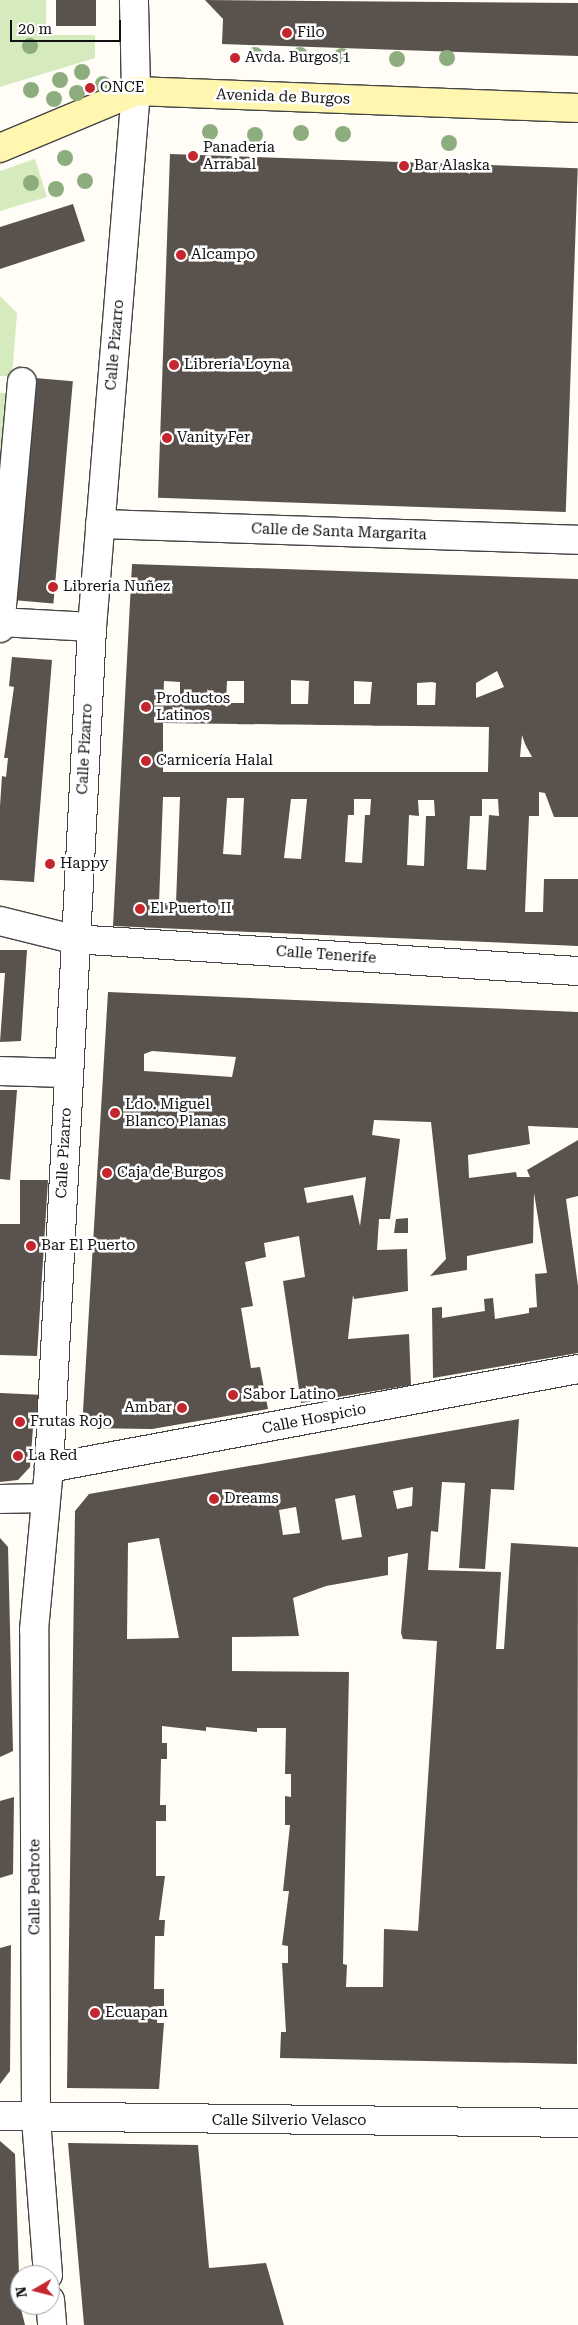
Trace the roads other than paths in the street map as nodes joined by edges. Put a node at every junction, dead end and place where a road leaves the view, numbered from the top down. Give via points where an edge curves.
1 (134, 0) edge
2 (136, 92) junction
3 (578, 108) edge
4 (0, 148) edge
5 (22, 382) dead end
6 (100, 524) junction
7 (578, 540) edge
8 (0, 622) edge
9 (92, 627) junction
10 (0, 628) edge
11 (0, 921) edge
12 (74, 939) junction
13 (578, 971) edge
14 (0, 1071) edge
15 (67, 1072) junction
16 (578, 1369) edge
17 (50, 1468) junction
18 (44, 1498) junction
19 (0, 1499) edge
20 (0, 2116) edge
21 (36, 2118) junction
22 (578, 2123) edge
23 (47, 2265) edge

1 - 2 street, Calle Pizarro
2 - 3 street, Avenida de Burgos
2 - 4 street, Avenida de Burgos
2 - 6 street, Calle Pizarro
5 - 8 street
6 - 7 street, Calle de Santa Margarita
6 - 9 street, Calle Pizarro
8 - 9 street
8 - 10 street
9 - 12 street, Calle Pizarro
11 - 12 street, Calle Tenerife
12 - 13 street, Calle Tenerife
12 - 15 street, Calle Pizarro
14 - 15 street
15 - 17 street, Calle Pizarro
16 - 17 street, Calle Hospicio
17 - 18 street, Calle Pizarro
18 - 19 street
18 - 21 street, Calle Pedrote via 34,1630
20 - 21 street, Calle Silverio Velasco
21 - 22 street, Calle Silverio Velasco
21 - 23 street, Calle Pedrote

